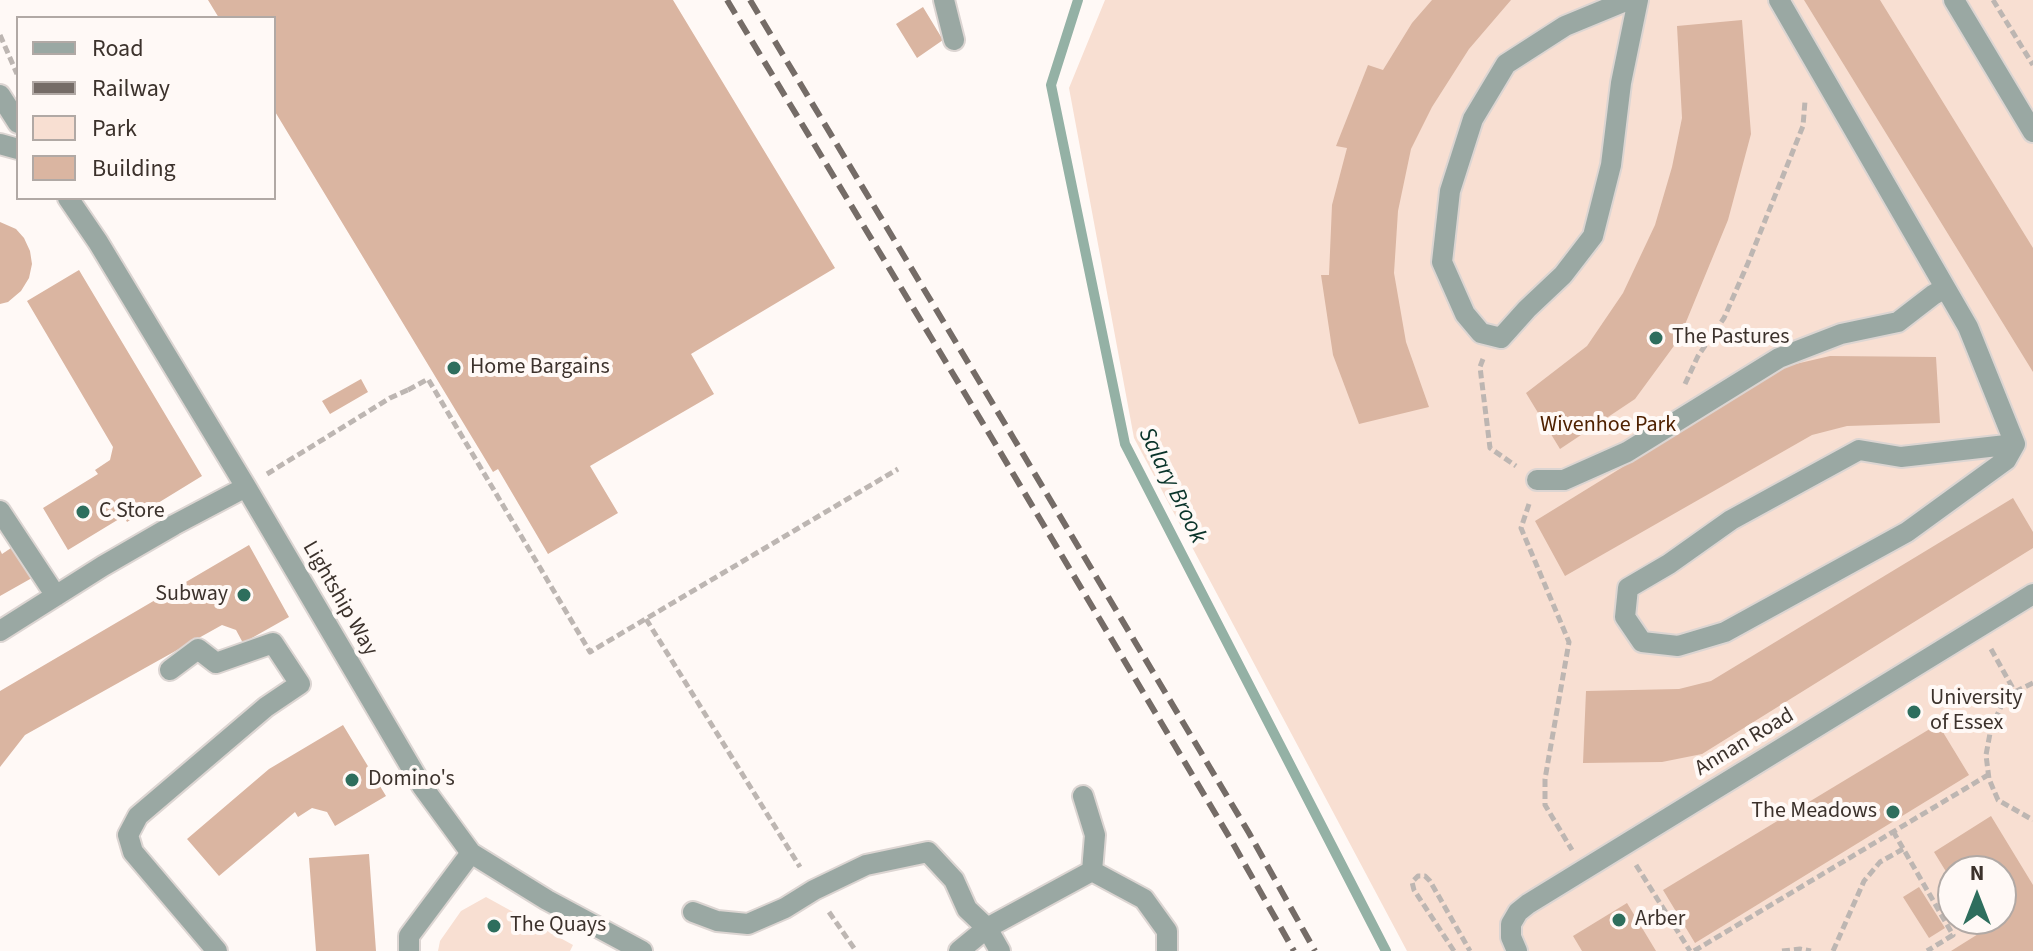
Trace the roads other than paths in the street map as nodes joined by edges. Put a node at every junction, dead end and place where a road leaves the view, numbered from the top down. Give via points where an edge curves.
1 (944, 0) edge
2 (1628, 0) edge
3 (1638, 0) edge
4 (1779, 0) edge
5 (1954, 0) edge
6 (954, 40) dead end
7 (0, 95) edge
8 (16, 120) edge
9 (2033, 132) edge
10 (69, 200) edge
11 (1945, 288) junction
12 (2015, 444) junction
13 (1537, 480) road end
14 (246, 487) junction
15 (0, 511) edge
16 (8, 540) edge
17 (2033, 594) edge
18 (56, 596) junction
19 (0, 631) edge
20 (170, 670) dead end
21 (1083, 796) dead end
22 (471, 853) junction
23 (1092, 871) junction
24 (693, 912) dead end
25 (987, 928) junction
26 (217, 951) edge
27 (409, 951) edge
28 (642, 951) edge
29 (959, 951) edge
30 (1000, 951) edge
31 (1167, 951) edge
32 (1517, 951) edge

1 - 6 street
2 - 3 street via 1565,26 1506,64 1473,119 1450,191 1442,262 1465,314 1481,333 1501,338 1593,236 1611,165
4 - 11 street
5 - 9 street
7 - 8 street
10 - 14 street, Lightship Way
11 - 12 street via 1968,327
11 - 13 street via 1898,322 1841,334 1779,358 1627,452 1564,480
12 - 12 street via 1901,457 1859,450 1731,520 1628,588 1625,617 1642,642 1678,646 1725,632 1907,532 2006,460
14 - 18 street
14 - 22 street, Lightship Way via 422,786
15 - 16 street
16 - 18 street
17 - 32 street, Annan Road via 1518,912 1511,924
18 - 19 street
20 - 26 street via 198,649 216,663 273,643 300,684 138,816 128,835 133,852
21 - 23 street via 1095,835
22 - 27 street via 409,936
22 - 28 street, Lightship Way
23 - 25 street
23 - 31 street via 1144,899 1167,931
24 - 25 street via 748,924 866,865 928,852 954,880 967,909
25 - 29 street
25 - 30 street

